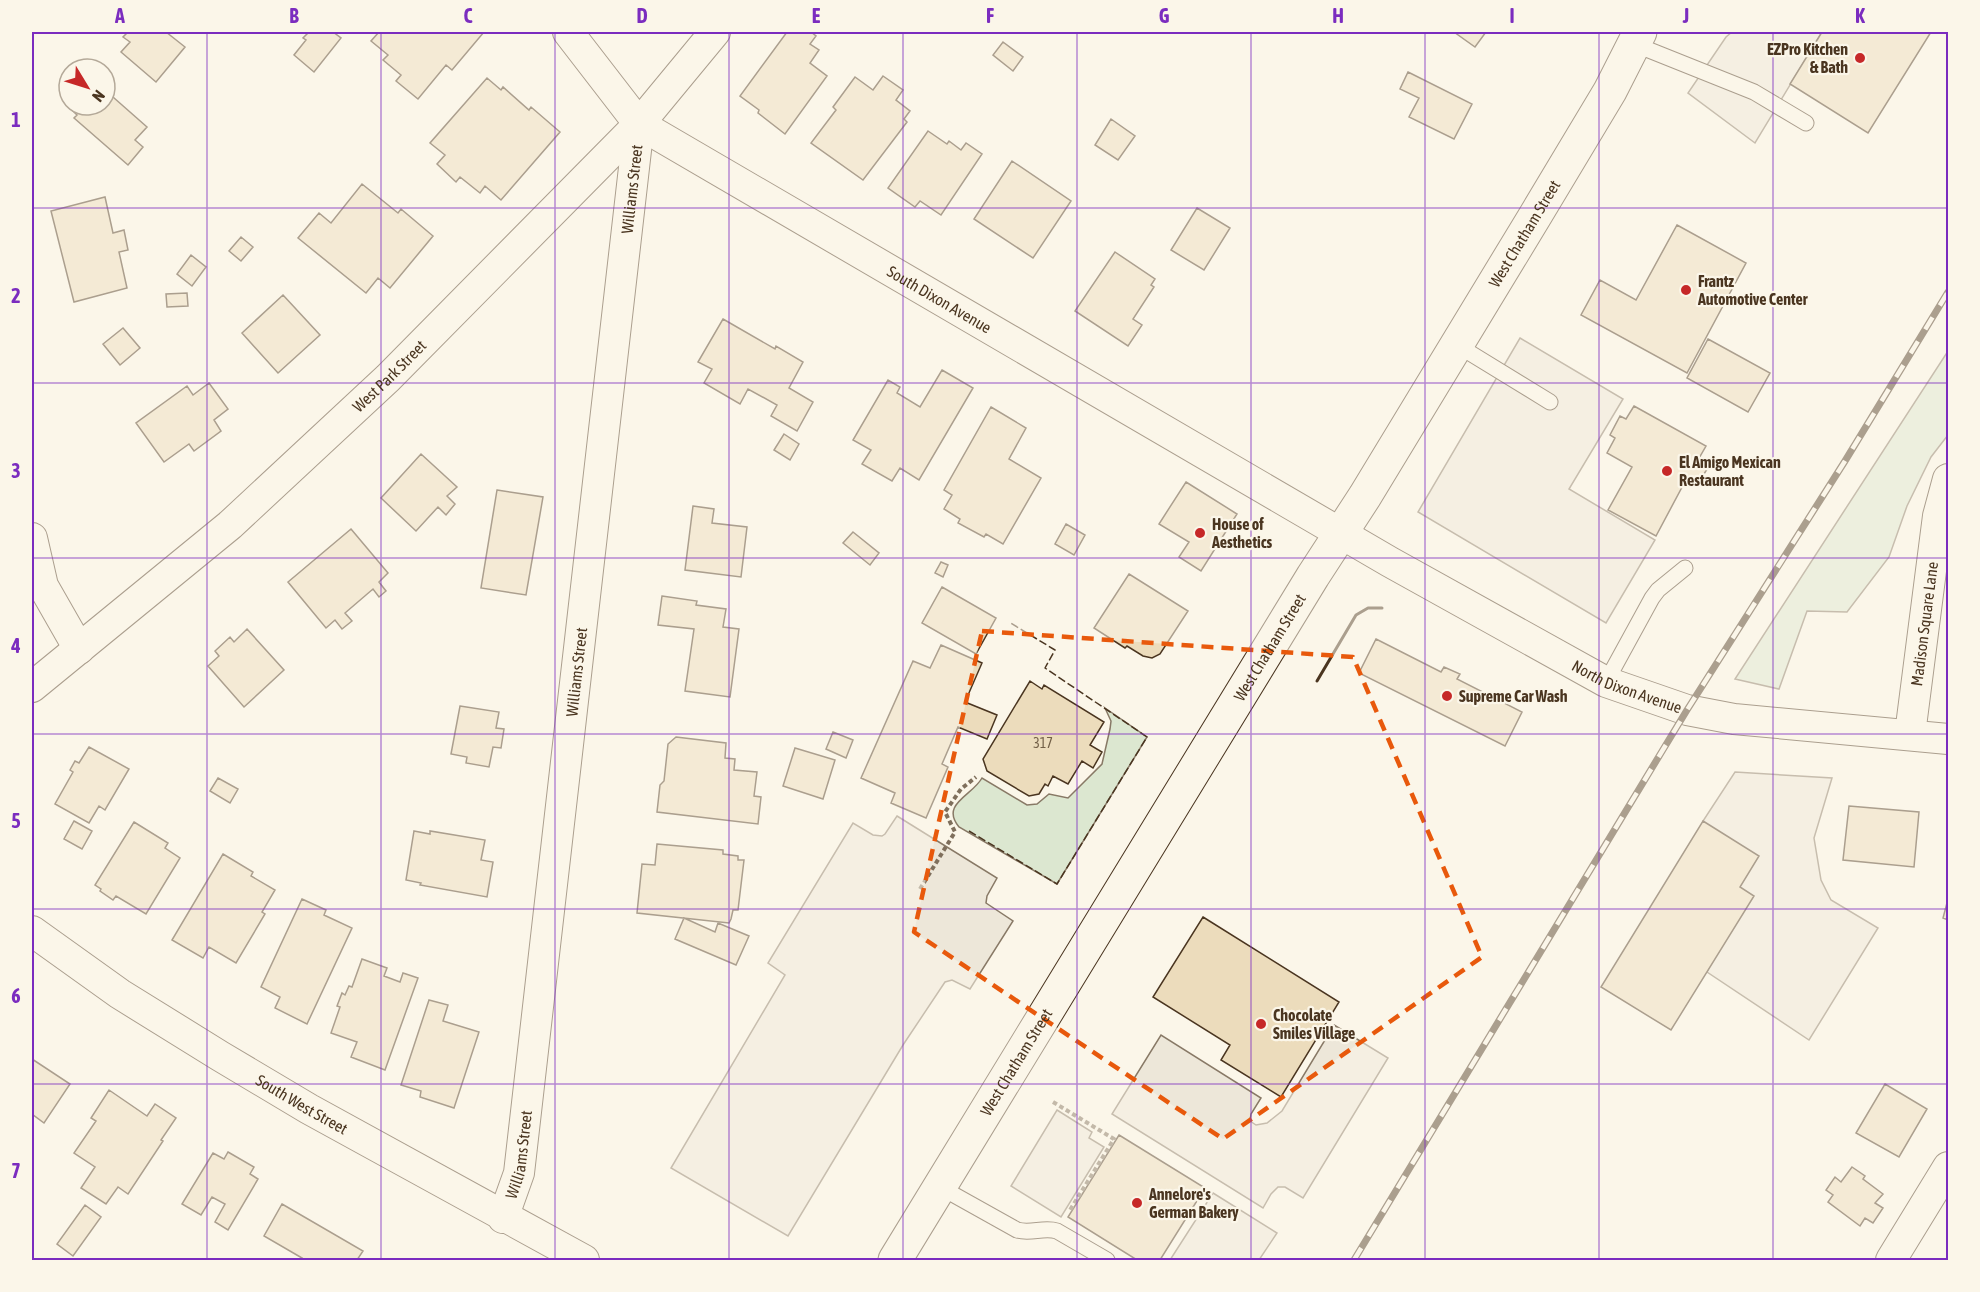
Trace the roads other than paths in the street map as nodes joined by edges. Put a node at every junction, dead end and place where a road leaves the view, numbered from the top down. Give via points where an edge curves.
1 (568, 32) edge
2 (715, 32) edge
3 (1637, 38) edge
4 (1806, 123) dead end
5 (639, 124) junction
6 (1457, 345) junction
7 (1550, 402) dead end
8 (1948, 479) edge
9 (1339, 533) junction
10 (32, 538) edge
11 (1685, 568) dead end
12 (79, 649) junction
13 (1606, 682) junction
14 (32, 687) edge
15 (1910, 734) junction
16 (1948, 739) edge
17 (32, 931) edge
18 (1948, 1167) edge
19 (940, 1187) junction
20 (503, 1218) junction
21 (584, 1260) edge
22 (895, 1260) edge
23 (1107, 1260) edge
24 (1891, 1260) edge

1 - 5 street, South Dixon Avenue
2 - 5 street, West Park Street
3 - 4 lane via 1754,92
3 - 6 main road, West Chatham Street via 1610,91
5 - 9 street, South Dixon Avenue
5 - 12 street, West Park Street via 369,396 230,525
5 - 20 street, Williams Street via 519,1173
6 - 7 lane
6 - 9 main road, West Chatham Street
8 - 15 street, Madison Square Lane via 1938,516
9 - 13 street, North Dixon Avenue
9 - 19 main road, West Chatham Street
10 - 12 street via 43,586
11 - 13 lane via 1652,597
12 - 14 street, West Park Street
13 - 15 street, North Dixon Avenue via 1687,710
15 - 16 street, North Dixon Avenue
17 - 20 street, South West Street via 184,1034
18 - 24 street
19 - 22 main road, West Chatham Street
19 - 23 lane via 1011,1227 1023,1232 1057,1231
20 - 21 street, South West Street

